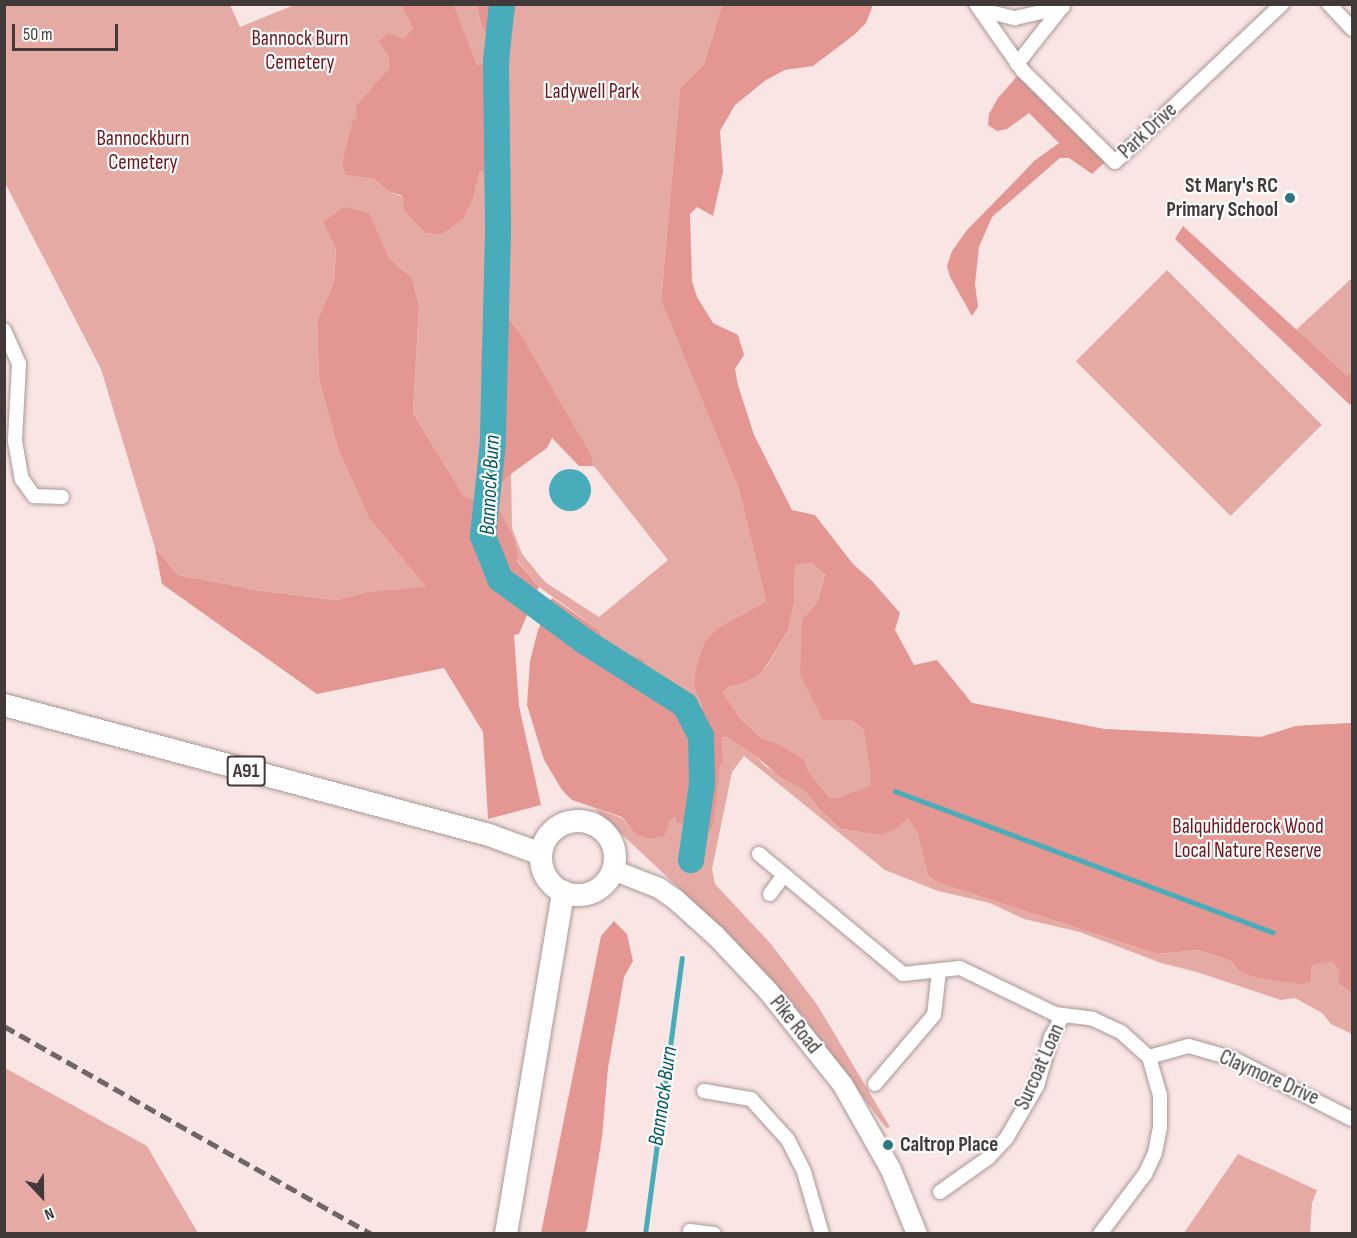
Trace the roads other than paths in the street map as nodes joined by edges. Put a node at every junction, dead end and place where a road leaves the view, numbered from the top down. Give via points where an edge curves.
1 (1282, 4) edge
2 (1329, 4) edge
3 (1064, 6) edge
4 (979, 7) edge
5 (1353, 29) edge
6 (1017, 64) junction
7 (5, 334) edge
8 (62, 496) dead end
9 (4, 705) edge
10 (552, 832) junction
11 (489, 835) junction
12 (541, 854) junction
13 (759, 854) dead end
14 (613, 870) junction
15 (783, 876) junction
16 (571, 894) junction
17 (770, 894) dead end
18 (939, 971) junction
19 (1064, 1015) junction
20 (1149, 1057) junction
21 (875, 1084) dead end
22 (704, 1091) dead end
23 (1353, 1119) edge
24 (940, 1192) dead end
25 (690, 1232) dead end
26 (506, 1233) edge
27 (714, 1233) edge
28 (822, 1233) edge
29 (917, 1233) edge
30 (1100, 1233) edge

1 - 6 street, Park Drive via 1115,162
2 - 5 street
3 - 4 street via 1016,18
3 - 6 street
4 - 6 street, Park Drive
7 - 8 street via 19,364 15,441 22,479 34,496
9 - 11 main road, A91
10 - 11 main road, A91
10 - 12 main road
10 - 14 main road, A91 via 577,821 599,828 613,847
11 - 12 main road, A91
12 - 16 main road via 546,877
13 - 15 street
14 - 16 main road via 600,888
14 - 29 street, Pike Road via 659,888 676,900 769,992 843,1085 891,1170
15 - 17 street
15 - 18 street via 903,974
16 - 26 main road via 554,960
18 - 19 street via 960,968 1054,1014
18 - 21 street via 934,1015
19 - 20 street via 1093,1018 1121,1032
19 - 24 street, Surcoat Loan via 1051,1037 1037,1086 1006,1139 988,1158
20 - 23 street, Claymore Drive via 1189,1046 1234,1059
20 - 30 street via 1160,1095 1155,1154 1145,1174
22 - 28 street via 751,1100 789,1140 804,1172
25 - 27 street

